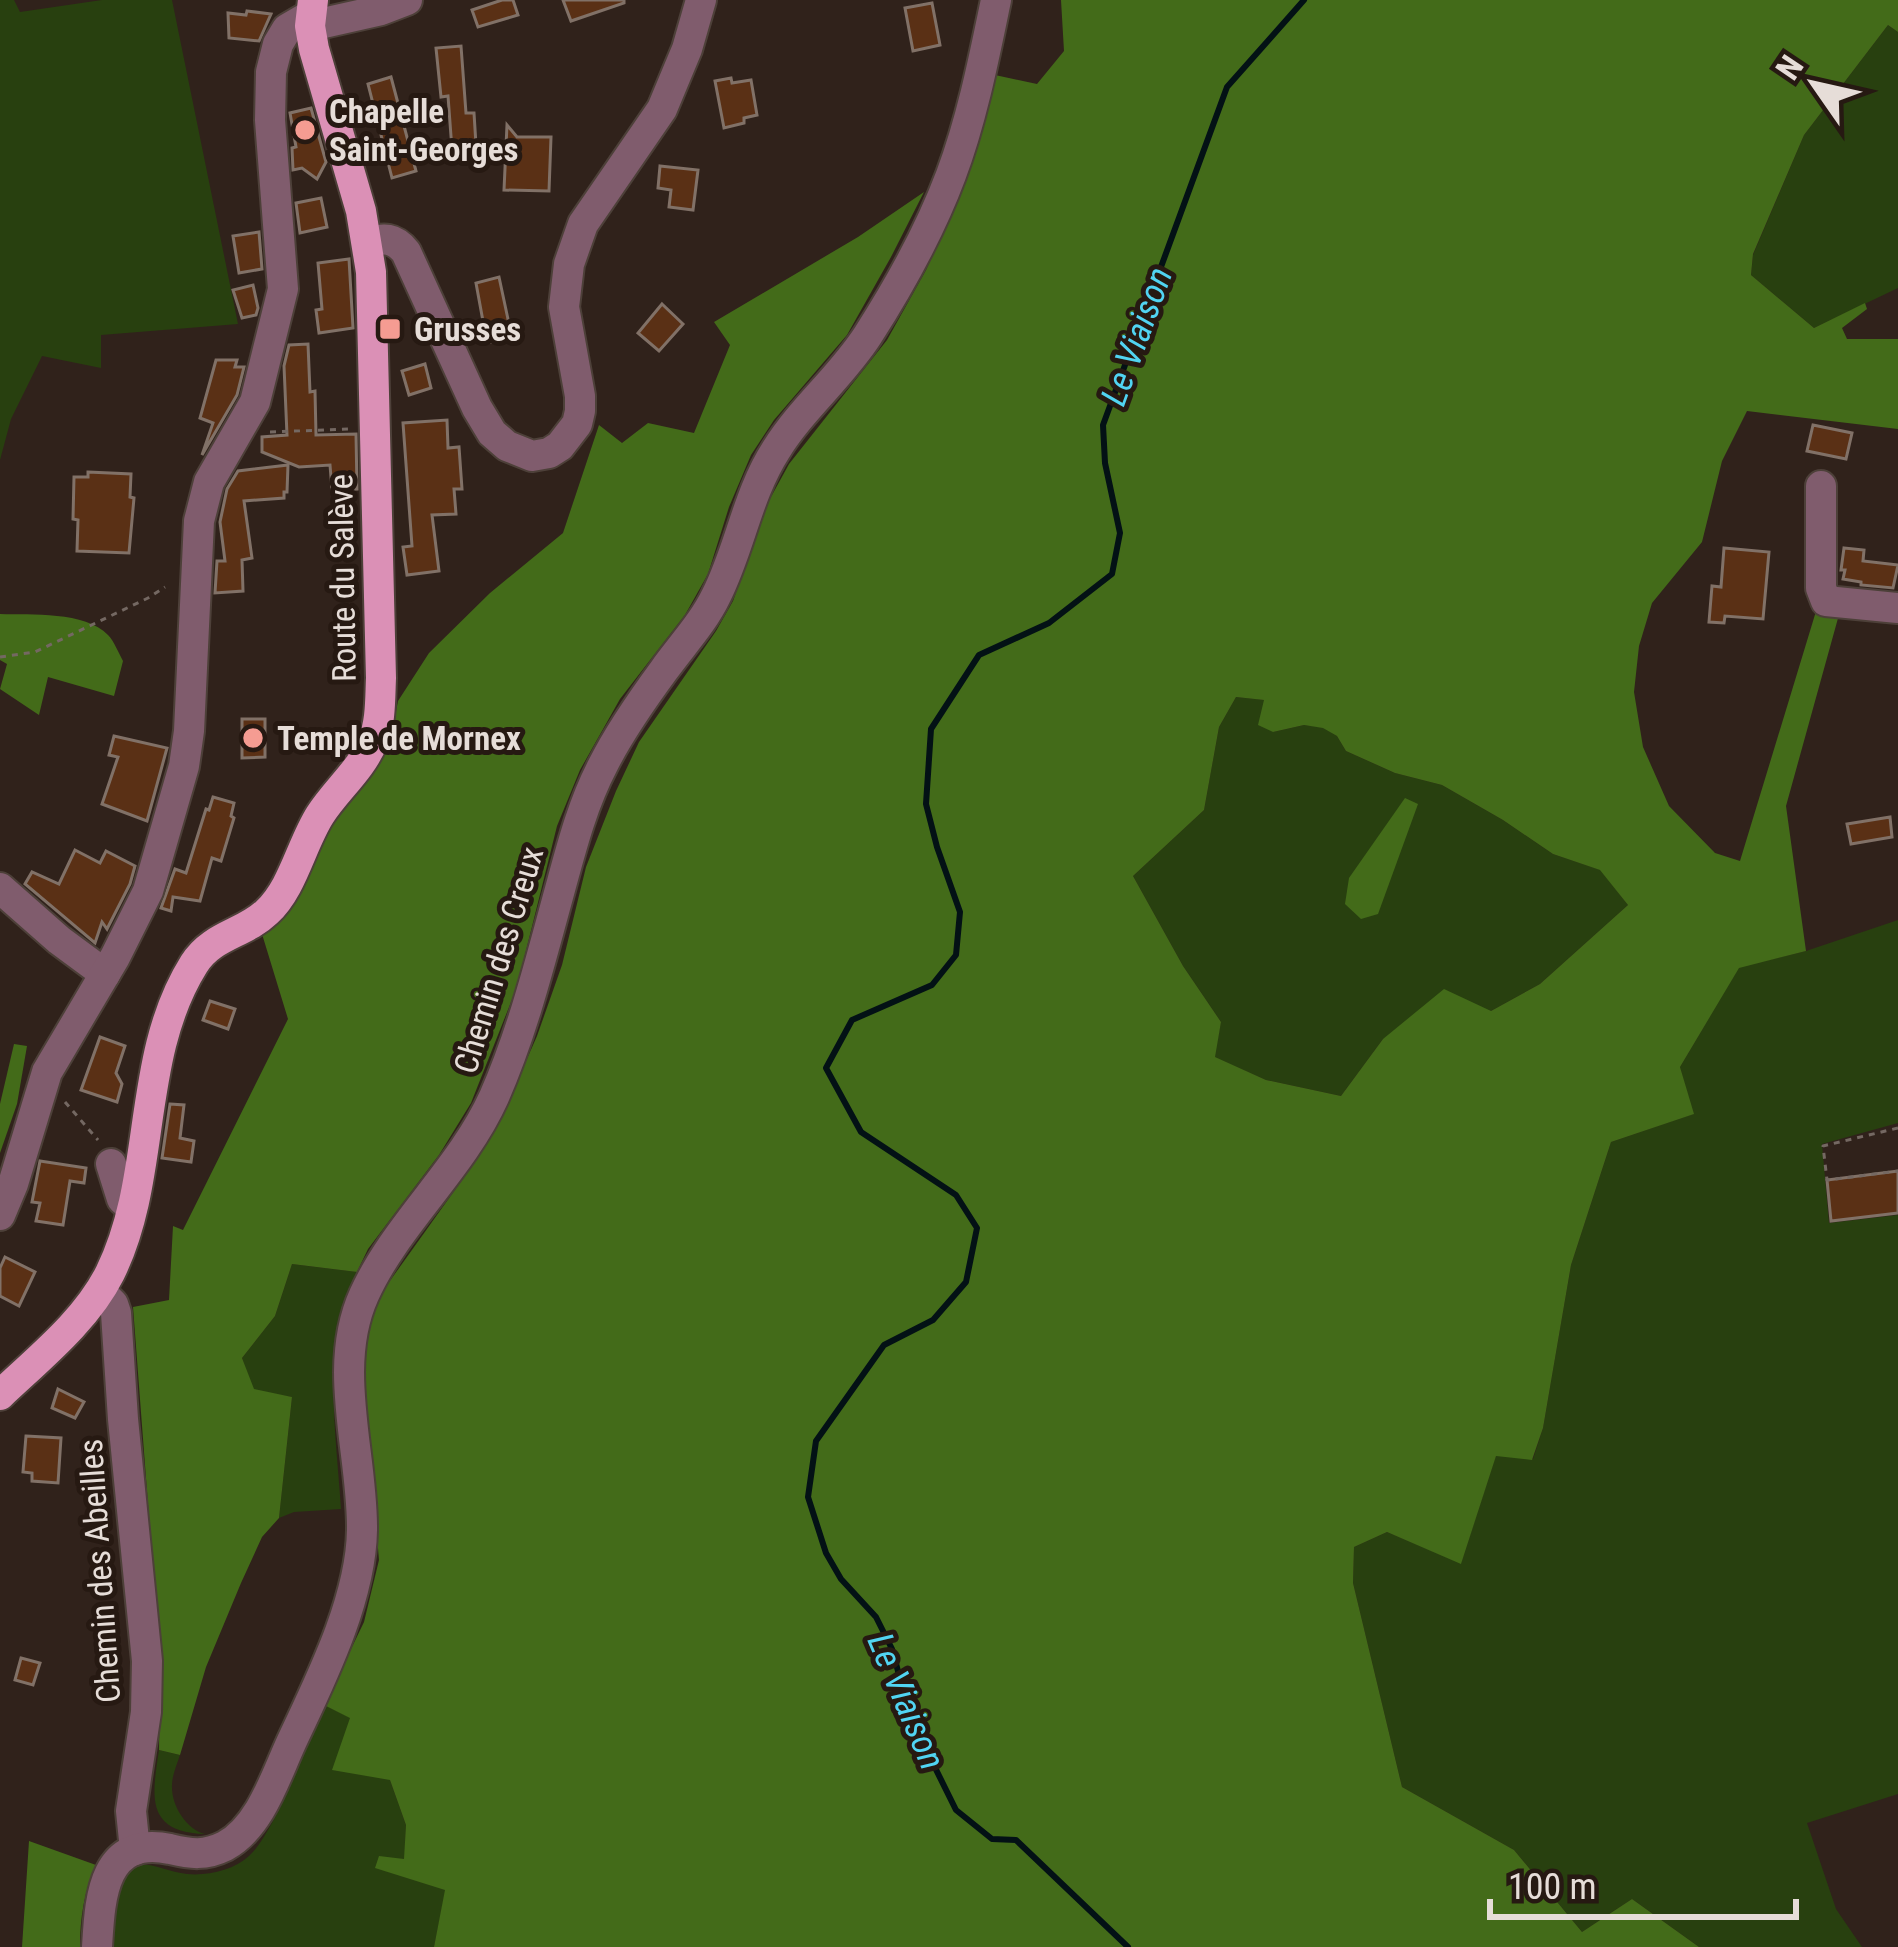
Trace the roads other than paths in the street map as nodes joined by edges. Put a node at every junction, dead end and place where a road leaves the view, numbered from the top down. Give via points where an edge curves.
1 (407, 0) edge
2 (701, 0) edge
3 (996, 0) edge
4 (311, 14) edge
5 (367, 242) junction
6 (1821, 486) dead end
7 (1898, 608) edge
8 (0, 888) edge
9 (104, 974) junction
10 (111, 1164) road end
11 (132, 1208) junction
12 (0, 1215) edge
13 (100, 1291) junction
14 (0, 1395) edge
15 (135, 1850) junction
16 (98, 1947) edge

1 - 4 street via 381,10
2 - 5 street via 662,109 584,224 569,264 564,307 580,411 560,446 532,456 492,433 406,252 388,238
3 - 15 street, Chemin des Creux via 939,206 865,340 776,449 716,596 602,767 493,1099 364,1294 350,1377 362,1533 357,1568 291,1742 238,1837 194,1855
4 - 5 main road, Route du Salève
4 - 9 street via 287,29 271,72 283,289 255,402 209,482 197,532 184,766 148,891
5 - 11 main road, Route du Salève via 381,678 375,738 320,816 275,902 205,949 183,982 155,1065
6 - 7 street via 1826,601
8 - 9 street
9 - 12 street
10 - 11 street
11 - 13 main road, Route du Salève
13 - 14 main road, Route du Salève
13 - 15 street, Chemin des Abeilles via 118,1326 147,1661 131,1810
15 - 16 street via 109,1872

